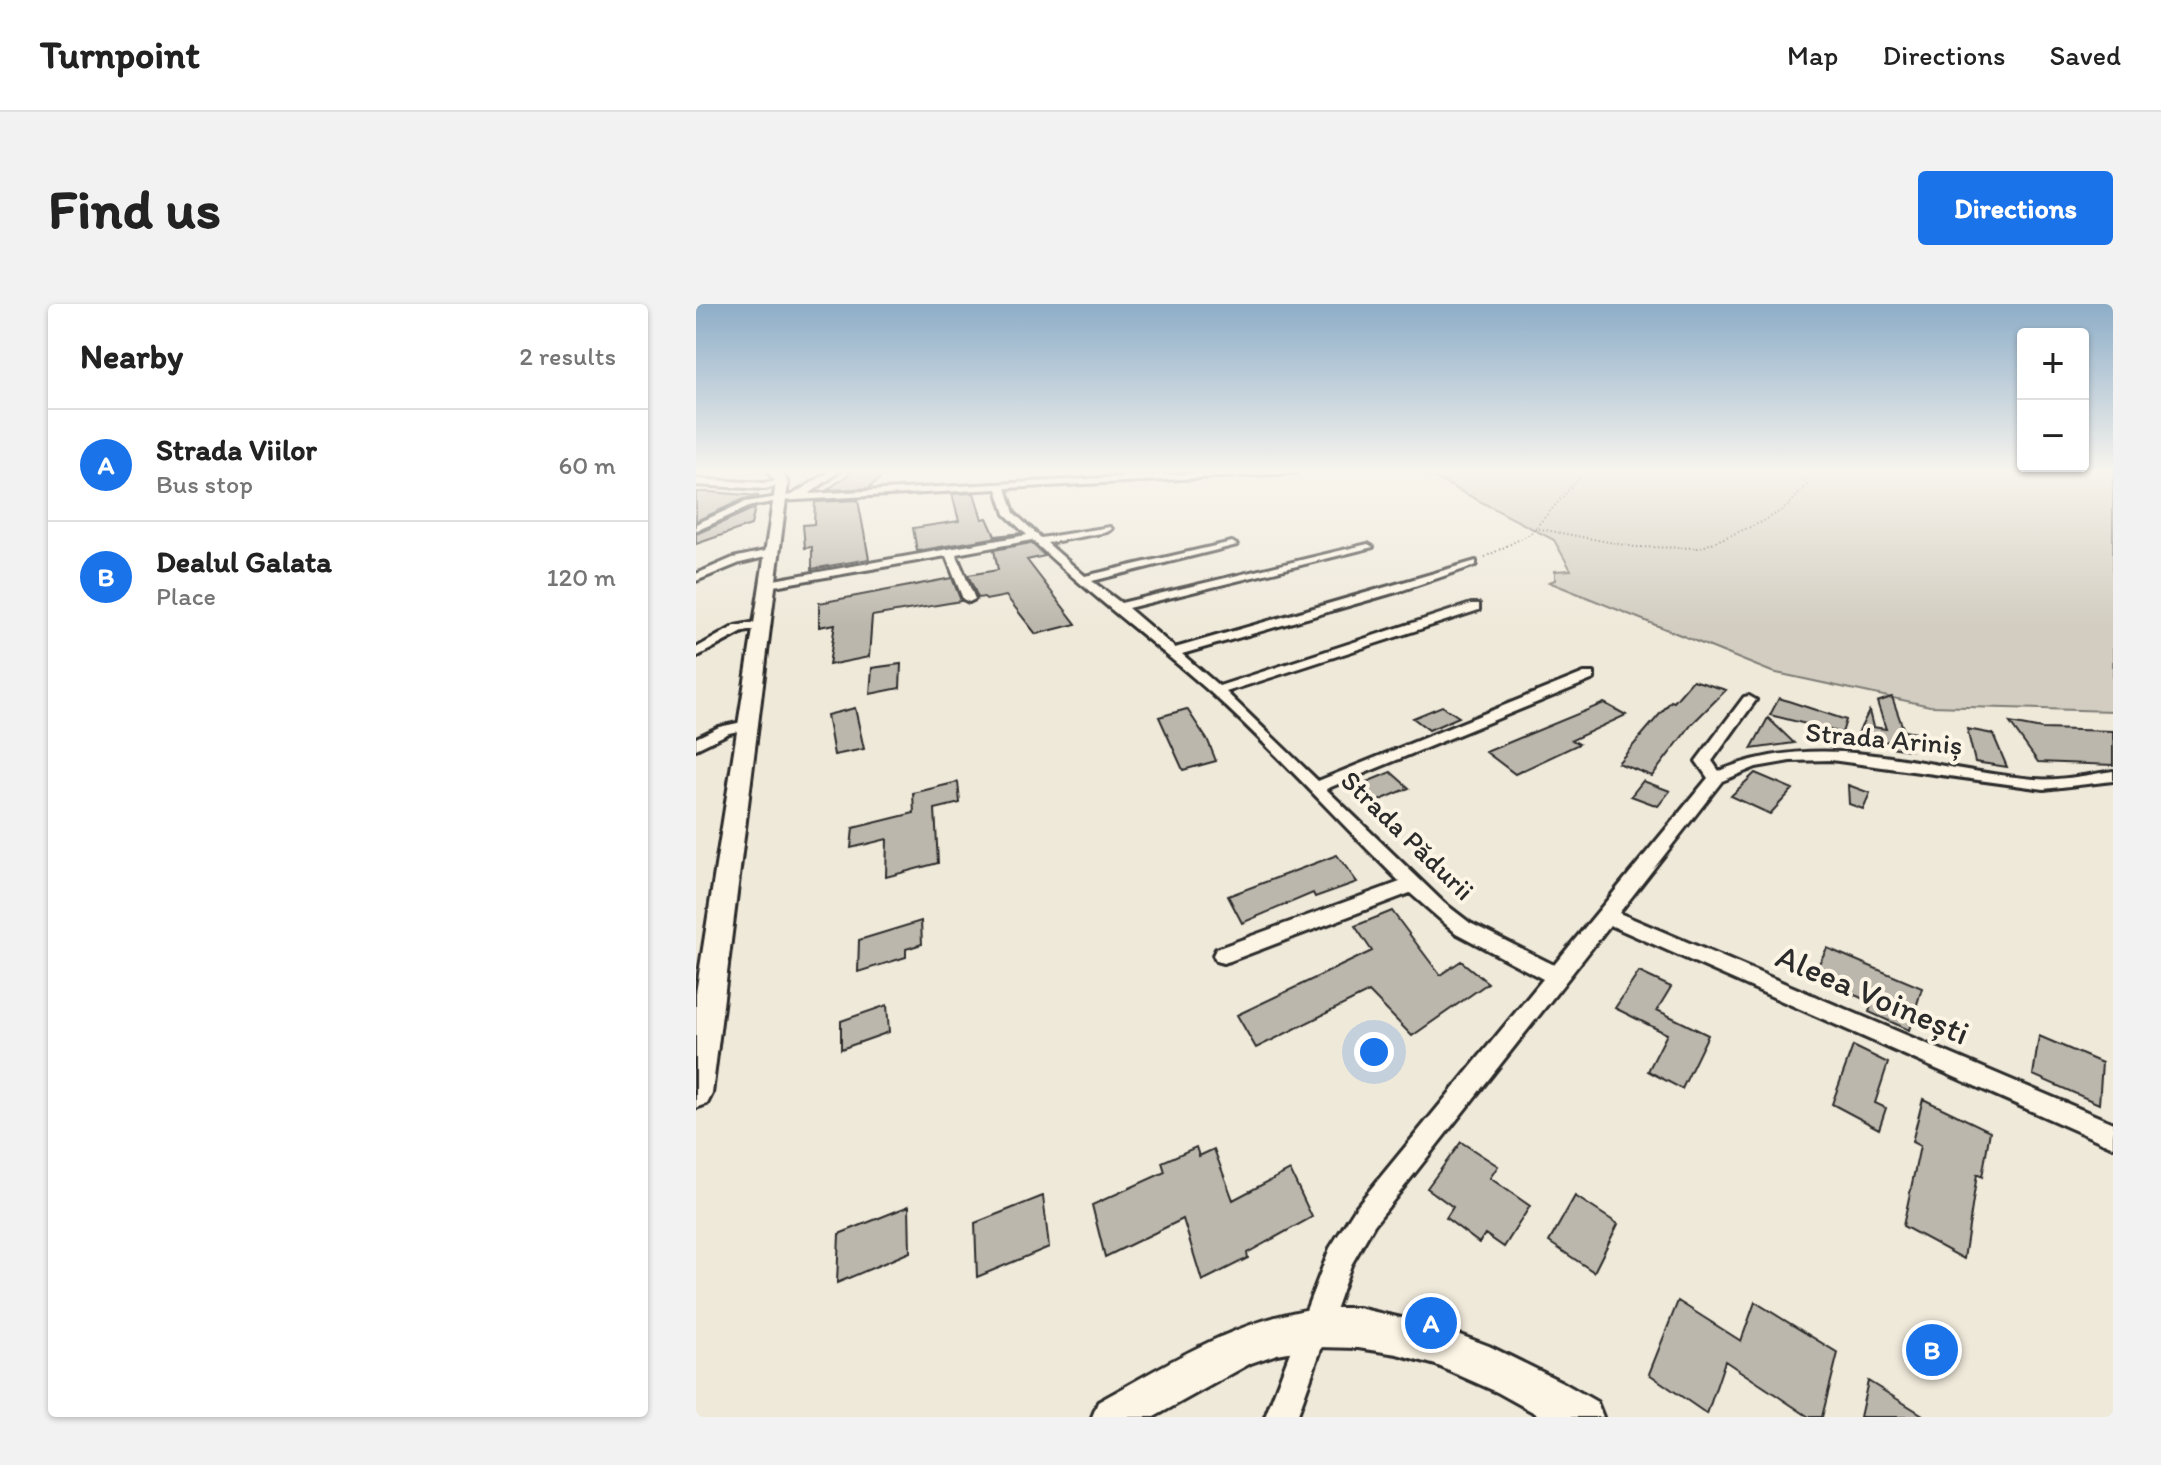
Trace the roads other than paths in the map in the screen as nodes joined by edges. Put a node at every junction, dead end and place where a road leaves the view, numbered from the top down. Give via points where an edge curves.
1 (775, 522) edge
2 (1019, 522) edge
3 (1107, 529) dead end
4 (1037, 539) junction
5 (1232, 545) dead end
6 (1368, 547) dead end
7 (770, 553) junction
8 (950, 553) junction
9 (1472, 563) road end
10 (696, 578) edge
11 (1083, 580) junction
12 (768, 584) junction
13 (969, 599) dead end
14 (1119, 607) junction
15 (1475, 607) dead end
16 (762, 625) junction
17 (696, 653) edge
18 (1172, 653) junction
19 (1589, 676) dead end
20 (1217, 691) junction
21 (1749, 700) dead end
22 (747, 725) junction
23 (696, 744) edge
24 (2113, 776) edge
25 (1716, 778) junction
26 (1315, 788) junction
27 (1411, 885) junction
28 (1606, 915) junction
29 (1223, 955) dead end
30 (1556, 976) junction
31 (696, 1094) edge
32 (2113, 1135) edge
33 (1314, 1328) junction
34 (1113, 1417) edge
35 (1281, 1417) edge
36 (1582, 1417) edge

1 - 7 main road
2 - 4 street, Strada Pădurii
3 - 4 street
4 - 8 street
4 - 11 street, Strada Pădurii
5 - 11 street
6 - 14 street
7 - 10 street
7 - 12 main road
8 - 12 street
8 - 13 street
9 - 18 street
11 - 14 street, Strada Pădurii
12 - 16 main road
14 - 18 street, Strada Pădurii
15 - 20 street
16 - 17 street via 739,629
16 - 22 main road
18 - 20 street, Strada Pădurii
19 - 26 street
20 - 26 street, Strada Pădurii
21 - 25 street via 1704,761
22 - 23 street
22 - 31 main road
24 - 25 street, Strada Ariniș via 2040,784 1934,767 1799,756 1742,765
25 - 28 street, Strada Ariniș
26 - 27 street, Strada Pădurii
27 - 29 street
27 - 30 street, Strada Pădurii via 1463,928
28 - 30 street, Strada Ariniș
28 - 32 street, Aleea Voinești
30 - 33 street via 1365,1216 1340,1258
33 - 34 main road via 1247,1345
33 - 35 street
33 - 36 main road via 1376,1331 1429,1343 1492,1366

